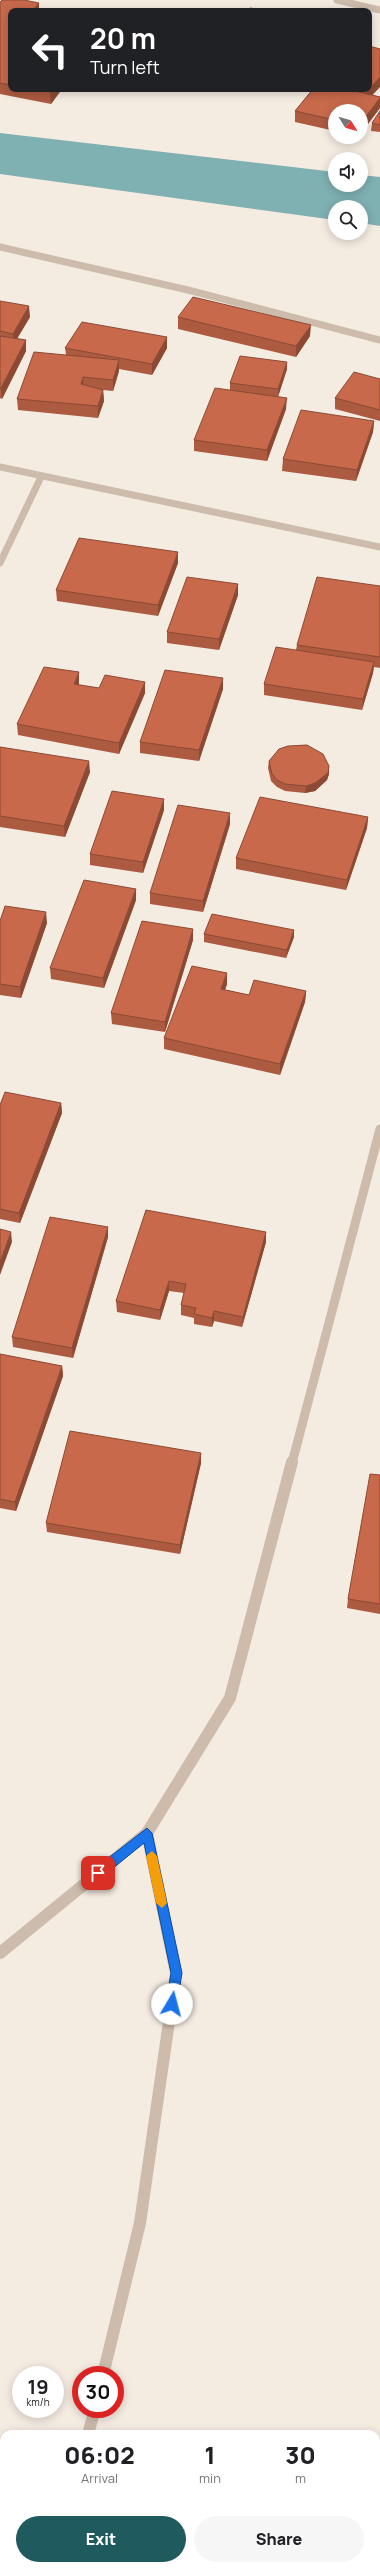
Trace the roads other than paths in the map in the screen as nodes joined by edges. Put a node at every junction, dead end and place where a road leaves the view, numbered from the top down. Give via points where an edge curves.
1 (337, 0) edge
2 (371, 8) edge
3 (0, 247) edge
4 (380, 340) edge
5 (0, 467) edge
6 (41, 477) junction
7 (380, 547) edge
8 (0, 563) edge
9 (380, 1129) edge
10 (147, 1833) junction
11 (0, 1953) edge
12 (105, 2366) edge
13 (92, 2418) edge
14 (89, 2430) edge

1 - 2 street
3 - 4 street via 188,290
5 - 6 street
6 - 7 street
6 - 8 street
9 - 10 street via 230,1698
10 - 11 street
10 - 12 street via 176,1973 140,2223
13 - 14 street

